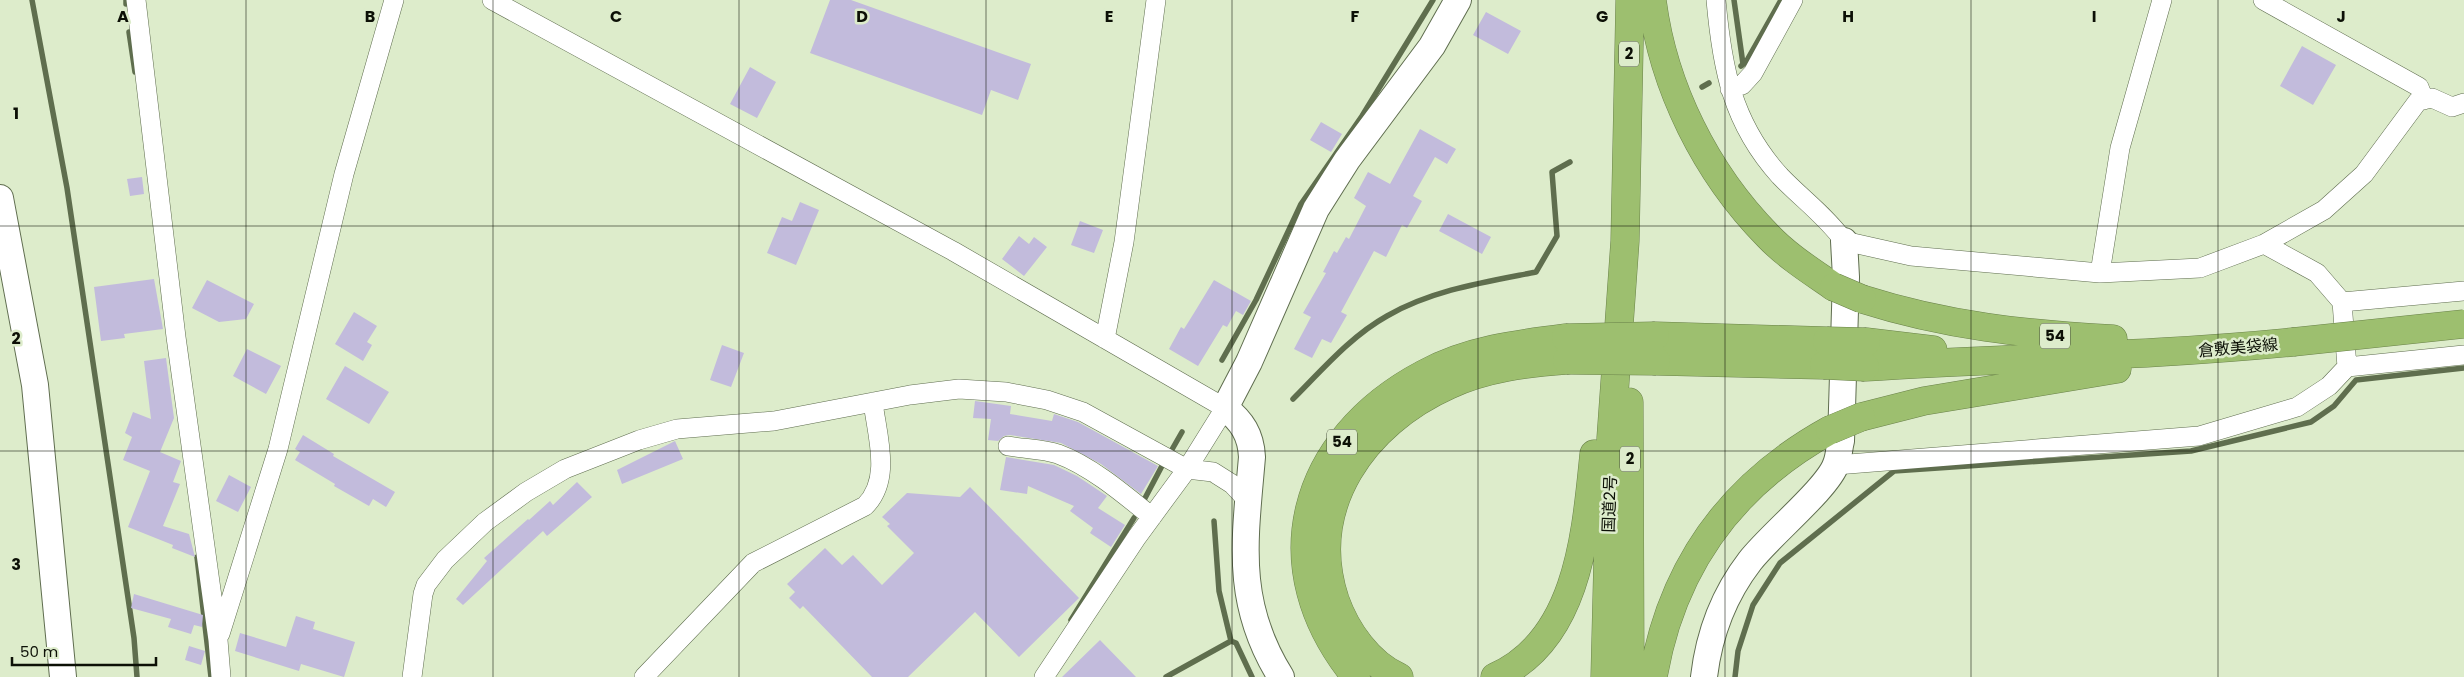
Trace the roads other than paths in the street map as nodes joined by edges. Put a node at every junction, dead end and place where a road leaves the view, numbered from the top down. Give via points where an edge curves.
1 (136, 0) edge
2 (394, 0) edge
3 (492, 0) edge
4 (1156, 0) edge
5 (1458, 0) edge
6 (1614, 0) edge
7 (1630, 0) edge
8 (1652, 0) edge
9 (1716, 0) edge
10 (1793, 0) edge
11 (2162, 0) edge
12 (2263, 0) edge
13 (1730, 89) junction
14 (2424, 100) junction
15 (2464, 103) edge
16 (1628, 108) junction
17 (0, 198) edge
18 (1625, 241) junction
19 (1844, 241) junction
20 (2264, 244) junction
21 (2100, 273) junction
22 (2464, 291) edge
23 (2342, 302) junction
24 (2464, 324) edge
25 (1105, 339) junction
26 (2252, 346) junction
27 (1567, 349) junction
28 (2464, 355) edge
29 (2347, 367) junction
30 (1615, 384) junction
31 (873, 402) junction
32 (1225, 408) junction
33 (1008, 446) dead end
34 (1836, 465) junction
35 (1187, 469) junction
36 (1753, 484) junction
37 (1248, 501) junction
38 (1152, 517) junction
39 (218, 640) junction
40 (63, 677) edge
41 (222, 677) edge
42 (412, 677) edge
43 (644, 677) edge
44 (1044, 677) edge
45 (1281, 677) edge
46 (1356, 677) edge
47 (1399, 677) edge
48 (1495, 677) edge
49 (1604, 677) edge
50 (1630, 677) edge
51 (1653, 677) edge
52 (1672, 677) edge
53 (1704, 677) edge

1 - 39 street via 176,337
2 - 39 street via 344,174 278,449
3 - 25 street via 953,250
4 - 25 street via 1124,242
5 - 32 street via 1432,46 1347,160 1316,209 1249,362
6 - 16 highway
7 - 16 highway, 国道2号 / 2
8 - 26 highway, 54, bridge via 1668,73 1693,132 1710,161 1768,237 1834,287 1928,319 2008,331
9 - 13 street via 1724,67
10 - 13 street via 1753,73 1742,85
11 - 21 street via 2120,148
12 - 14 street via 2418,87
13 - 19 street via 1762,154
14 - 15 street via 2432,98 2452,107
14 - 20 street via 2418,102 2364,174 2351,186 2324,210
16 - 18 highway, 国道2号 / 2
17 - 40 street via 35,385
18 - 30 highway, 国道2号 / 2
18 - 50 highway, 国道2号 / 2 via 1630,440
19 - 21 street via 1911,256
19 - 34 street via 1846,277 1841,441
20 - 21 street via 2200,268
20 - 23 street via 2317,274
22 - 23 street
23 - 29 street
24 - 26 highway, 倉敷美袋線 / 54, bridge
25 - 32 street
26 - 27 highway, 倉敷美袋線 / 54, bridge via 2011,358 1655,348
26 - 36 highway, bridge via 1932,400 1861,417 1803,445
27 - 46 highway, 54 via 1476,353 1425,373 1377,405 1339,445 1324,471 1307,521 1305,572 1319,621 1329,641
27 - 47 highway via 1441,388 1402,411 1364,448 1347,472 1328,527 1328,580 1348,629 1362,648
28 - 29 street
29 - 34 street via 2328,386 2297,406 2199,436
30 - 48 highway via 1596,430 1584,538 1567,599 1538,645 1521,661
30 - 49 highway, 国道2号 / 2
31 - 35 street via 959,389 1006,392 1047,400 1114,427
31 - 42 street via 774,421 677,429 583,462 540,483 485,522 432,577 423,594
31 - 43 street via 882,476 873,498 865,506 753,563
32 - 35 street
32 - 37 street via 1251,441
33 - 38 street via 1057,453 1075,461
34 - 53 street via 1826,481 1750,561 1730,591 1716,620 1707,650
35 - 37 street via 1213,472 1232,484
35 - 38 street
36 - 51 highway via 1708,536 1690,567 1664,628
36 - 52 highway via 1702,565 1680,632
37 - 45 street via 1245,559 1250,607 1263,644
38 - 44 street
39 - 41 street

